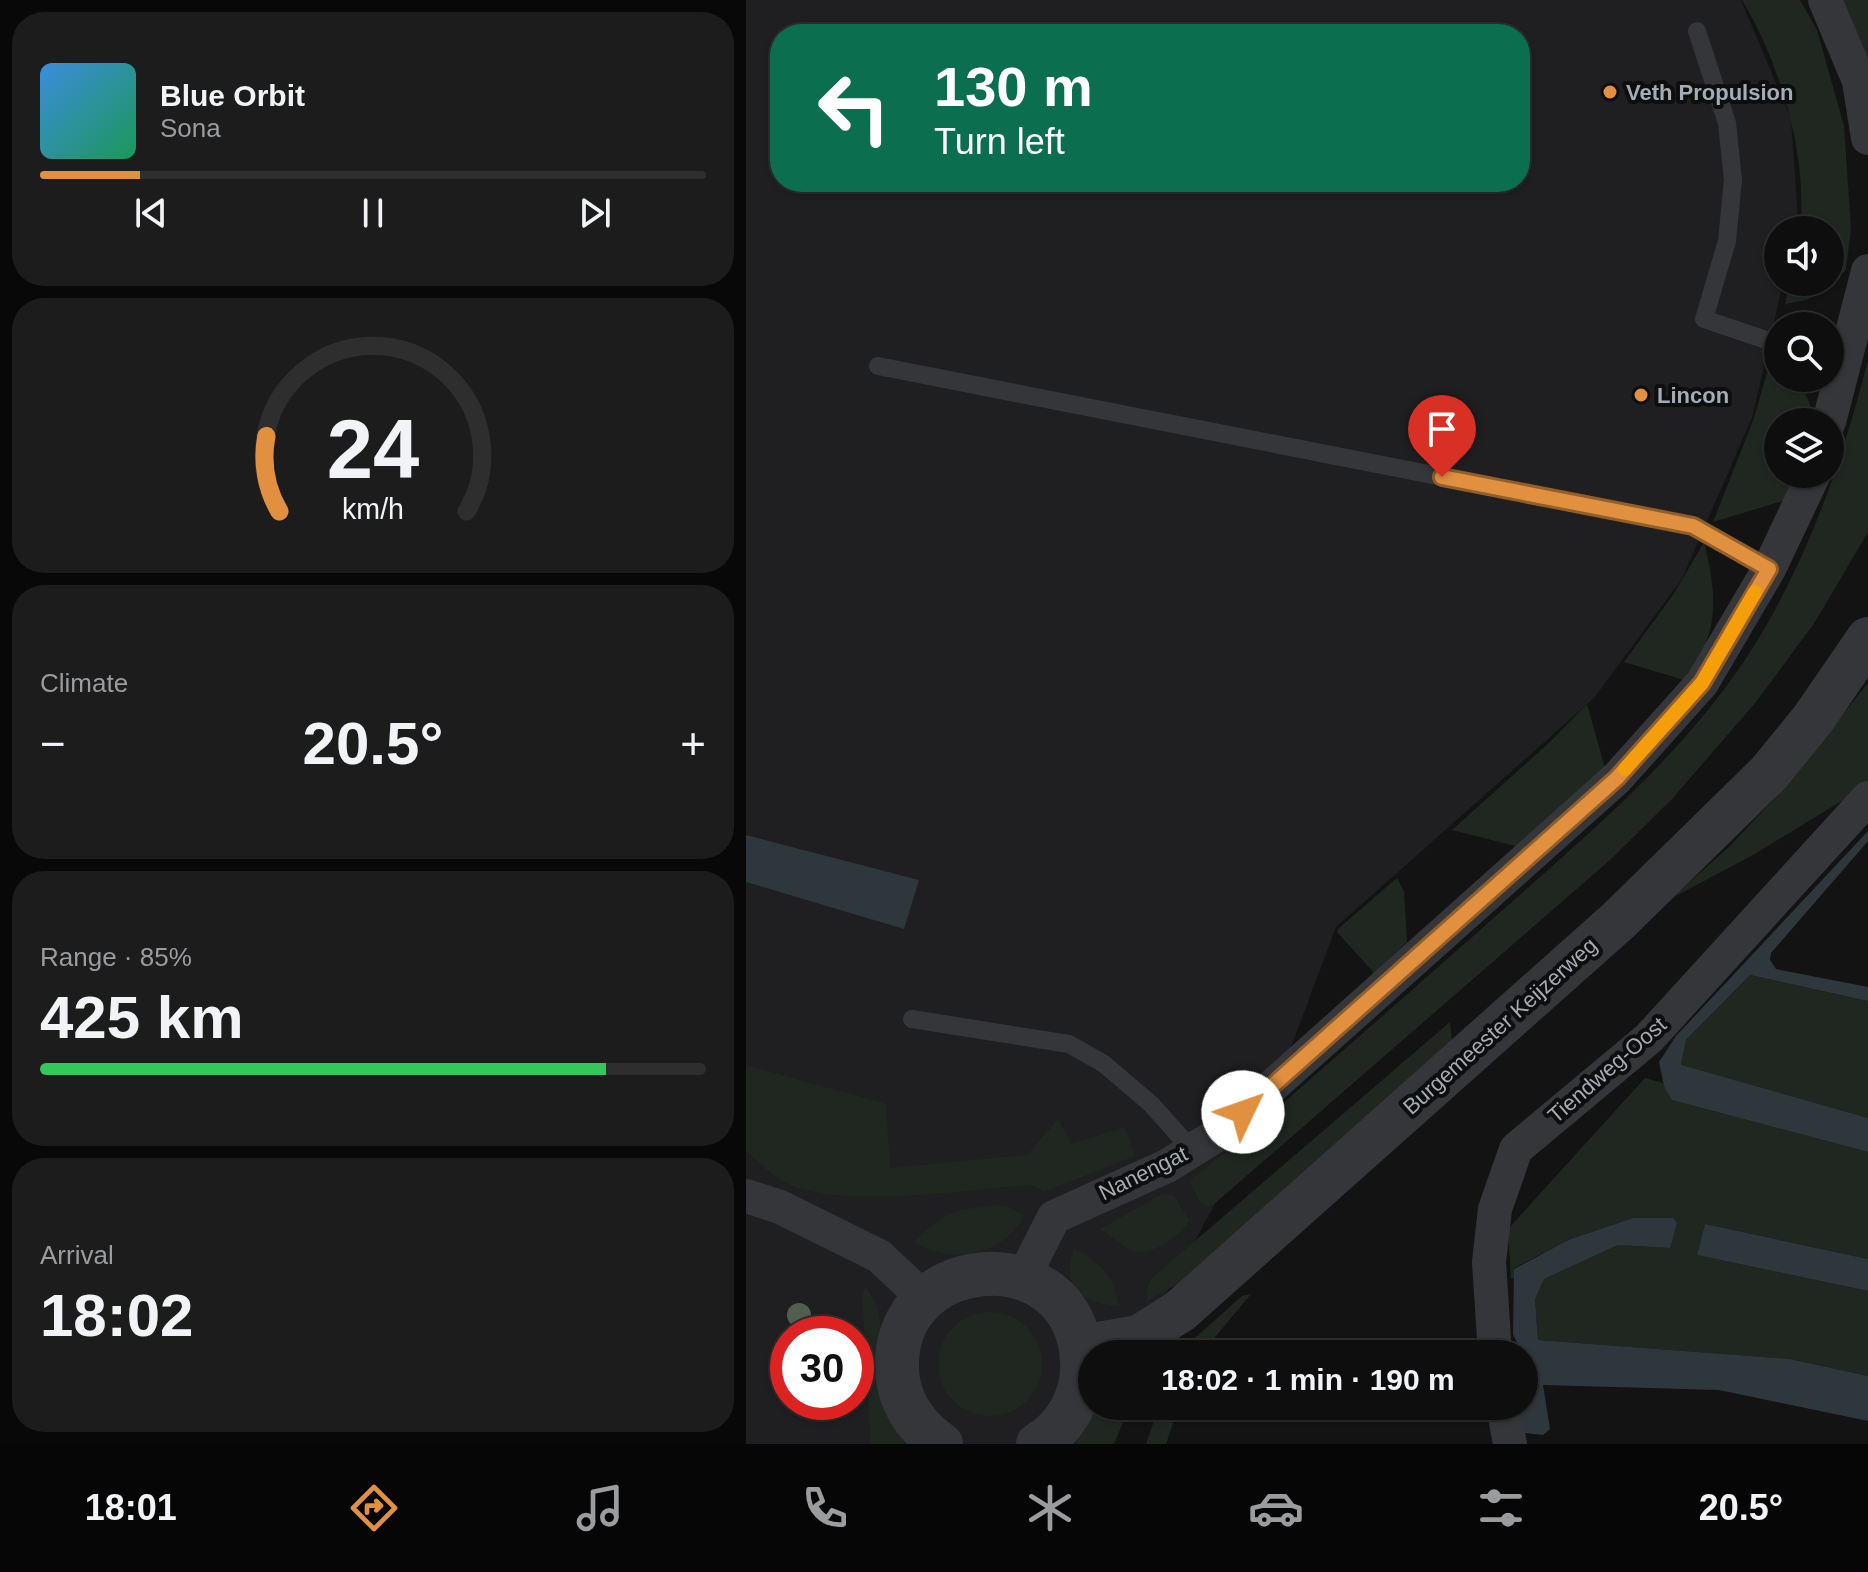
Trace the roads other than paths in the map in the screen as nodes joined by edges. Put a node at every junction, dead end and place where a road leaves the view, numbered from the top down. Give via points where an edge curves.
1 (1825, 0) edge
2 (1697, 31) dead end
3 (1868, 138) edge
4 (1868, 271) edge
5 (1764, 339) edge
6 (1844, 345) edge
7 (878, 366) dead end
8 (1807, 488) edge
9 (1769, 569) junction
10 (1868, 639) edge
11 (1868, 798) edge
12 (912, 1019) dead end
13 (1192, 1150) junction
14 (750, 1194) edge
15 (1023, 1278) junction
16 (925, 1299) junction
17 (1078, 1340) edge
18 (1122, 1340) edge
19 (1494, 1340) edge
20 (1078, 1390) edge
21 (1506, 1420) edge
22 (1042, 1443) edge
23 (941, 1444) edge
24 (1510, 1444) edge

1 - 3 street via 1859,81
2 - 5 lane via 1727,123 1733,180 1727,241 1704,319
4 - 6 street
7 - 9 lane via 1693,526
8 - 9 street, Nanengat
9 - 13 street, Nanengat via 1702,683 1617,778 1220,1133
10 - 18 street, Burgemeester Keijzerweg via 1769,773 1619,920 1180,1311 1139,1337
11 - 19 street, Tiendweg-Oost via 1649,1038 1516,1149 1495,1209 1489,1262
12 - 13 lane via 1069,1044 1104,1064 1151,1104
13 - 15 street, Nanengat via 1054,1217
14 - 16 street via 879,1256
15 - 16 street via 971,1274
15 - 17 street via 1061,1305
16 - 23 street via 902,1333 897,1373 909,1412
20 - 22 street via 1067,1416
21 - 24 street

